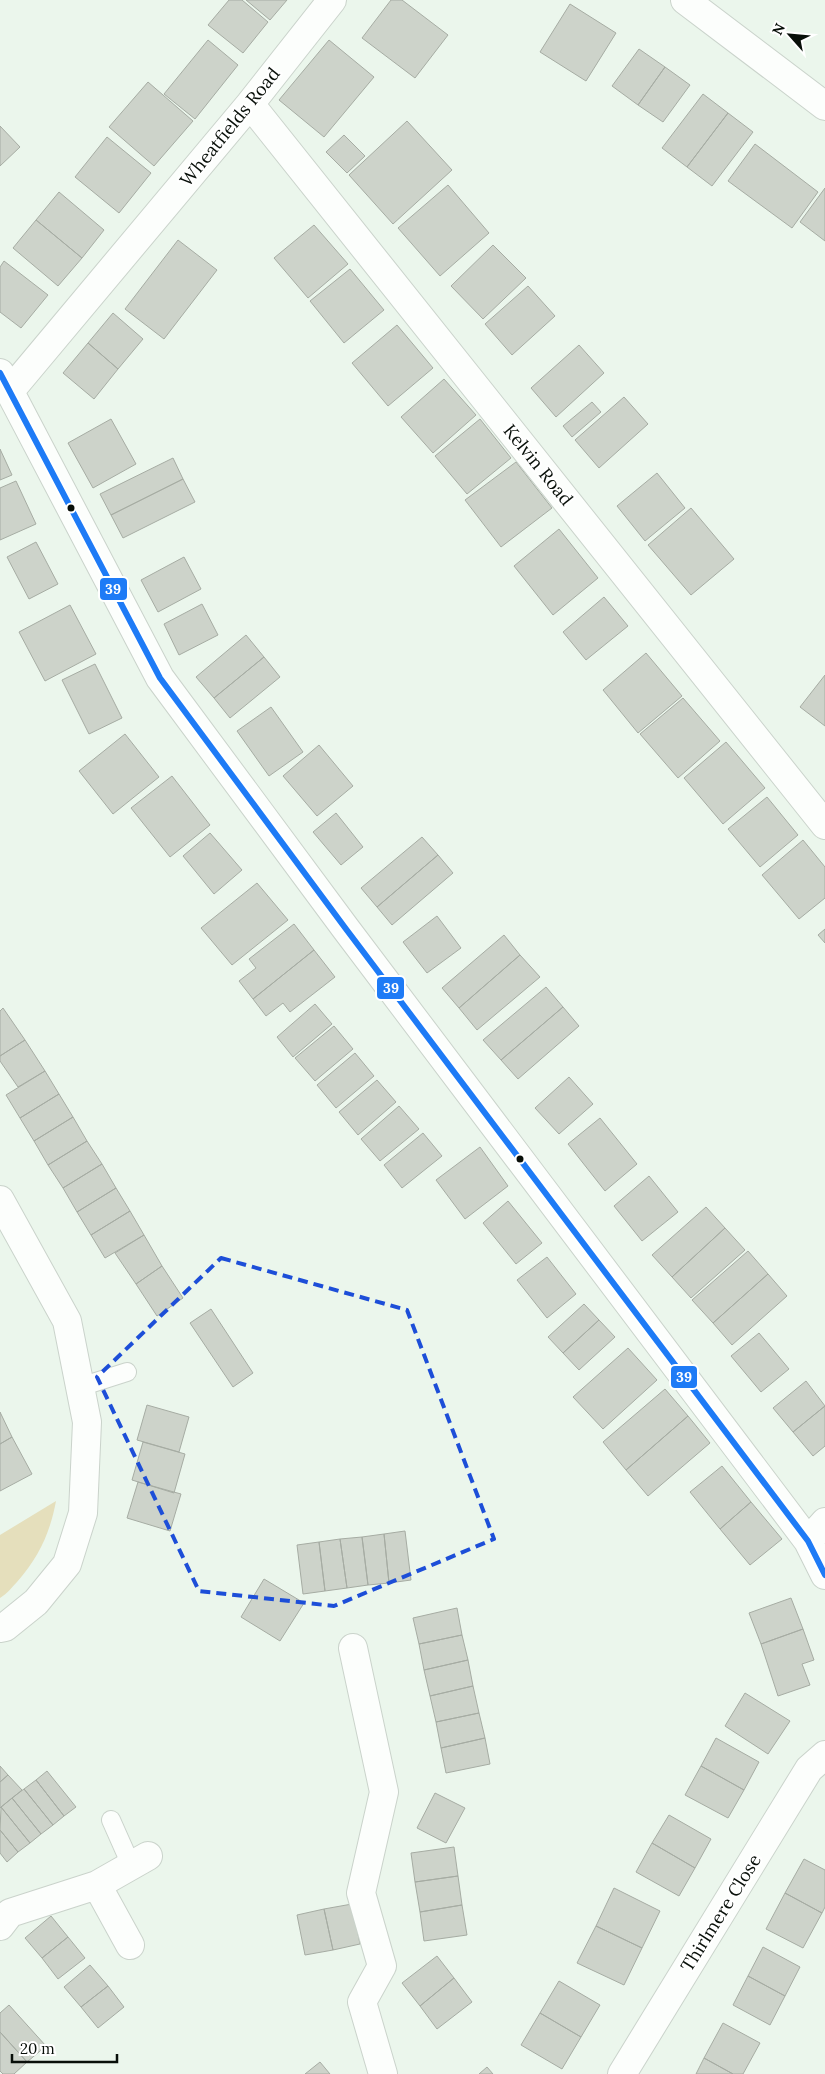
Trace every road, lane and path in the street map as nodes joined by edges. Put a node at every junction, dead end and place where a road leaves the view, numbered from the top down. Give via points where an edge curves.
1 (332, 0) edge
2 (685, 0) edge
3 (250, 104) junction
4 (825, 106) edge
5 (5, 382) edge
6 (825, 825) edge
7 (0, 1200) edge
8 (127, 1372) dead end
9 (80, 1387) junction
10 (817, 1531) edge
11 (825, 1575) edge
12 (0, 1628) edge
13 (353, 1648) dead end
14 (825, 1755) edge
15 (111, 1820) dead end
16 (139, 1861) joint
17 (97, 1885) junction
18 (0, 1926) edge
19 (130, 1945) dead end
20 (382, 2074) edge
21 (622, 2074) edge

1 - 3 street, Wheatfields Road
2 - 4 street
3 - 5 street, Wheatfields Road
3 - 6 street, Kelvin Road
5 - 10 street via 160,678 352,936
7 - 9 street via 67,1321
8 - 9 lane
9 - 12 street via 87,1422 83,1513 67,1564 36,1602
10 - 11 street
13 - 20 street via 384,1792 361,1892 382,1966 362,2002
14 - 21 street, Thirlmere Close via 809,1769
15 - 16 lane
16 - 17 street
17 - 18 street via 10,1913
17 - 19 street

